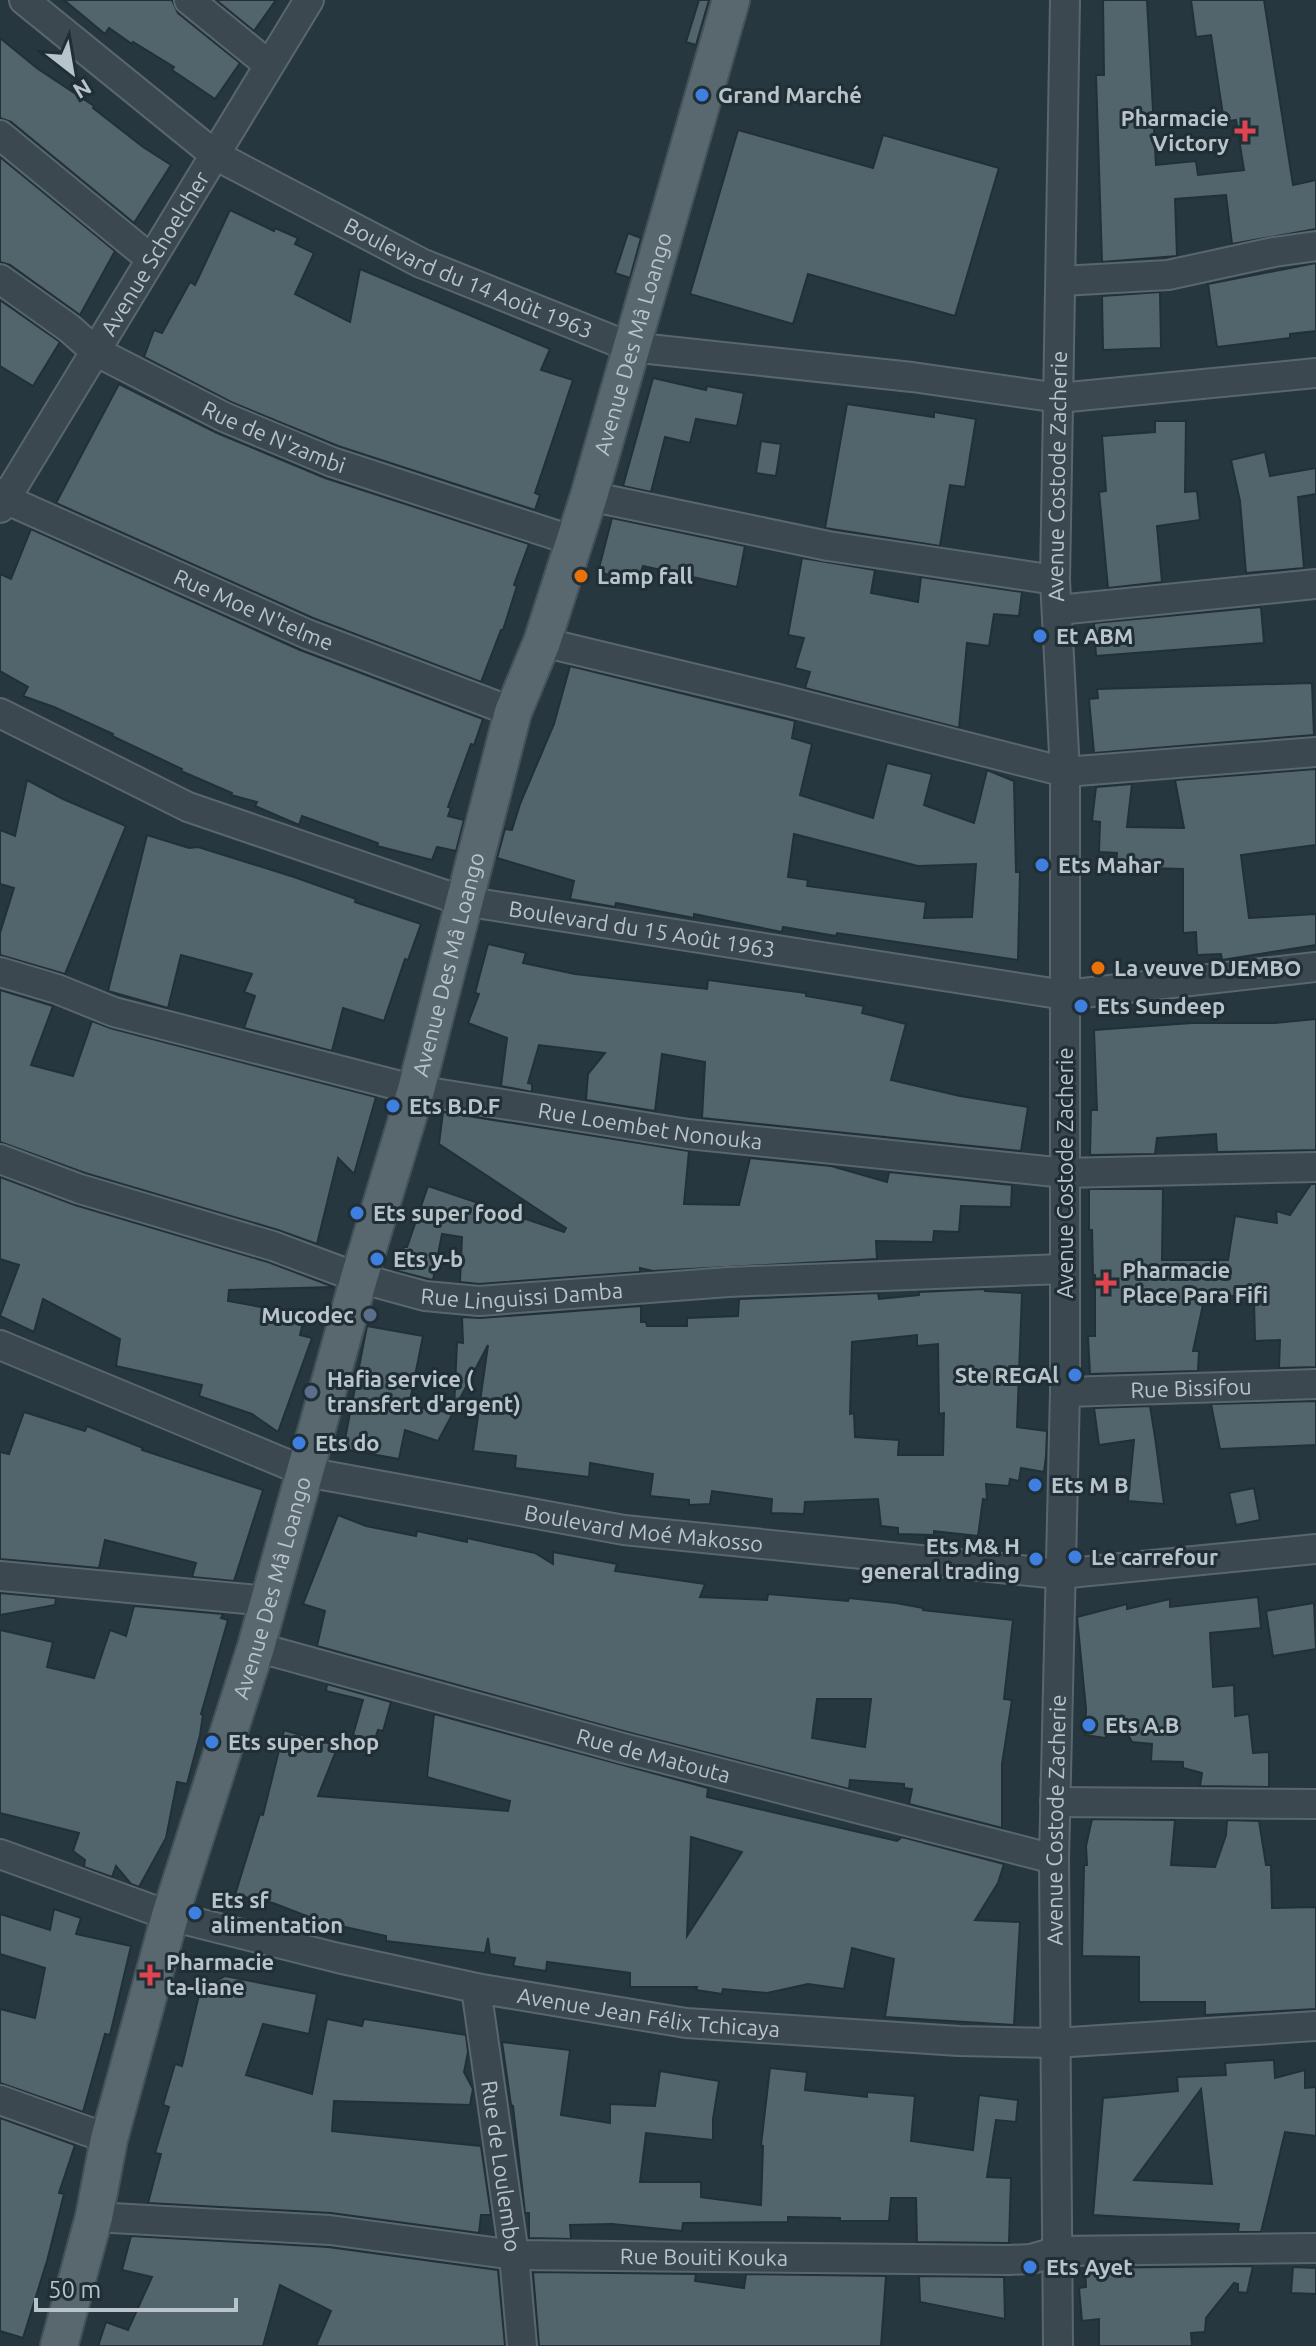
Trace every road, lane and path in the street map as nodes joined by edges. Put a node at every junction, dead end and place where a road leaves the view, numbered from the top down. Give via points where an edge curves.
1 (24, 0) edge
2 (189, 0) edge
3 (309, 0) edge
4 (731, 0) edge
5 (1065, 0) edge
6 (269, 65) junction
7 (0, 135) edge
8 (215, 155) junction
9 (1316, 246) edge
10 (151, 259) junction
11 (0, 279) edge
12 (1062, 281) junction
13 (630, 347) junction
14 (95, 351) junction
15 (1316, 373) edge
16 (1059, 398) junction
17 (589, 496) junction
18 (2, 500) edge
19 (574, 541) junction
20 (1055, 580) junction
21 (1316, 584) edge
22 (1058, 610) junction
23 (542, 642) junction
24 (513, 712) junction
25 (0, 713) edge
26 (1316, 752) edge
27 (1065, 772) junction
28 (463, 901) junction
29 (1316, 967) edge
30 (0, 972) edge
31 (1065, 995) junction
32 (416, 1090) junction
33 (0, 1159) edge
34 (1316, 1167) edge
35 (1065, 1173) junction
36 (1064, 1269) junction
37 (359, 1278) junction
38 (0, 1345) edge
39 (1316, 1384) edge
40 (1065, 1392) junction
41 (306, 1472) junction
42 (1316, 1549) edge
43 (1059, 1574) junction
44 (0, 1576) edge
45 (268, 1601) junction
46 (256, 1647) junction
47 (1055, 1802) junction
48 (1316, 1804) edge
49 (0, 1854) edge
50 (1054, 1859) junction
51 (170, 1916) junction
52 (476, 1988) junction
53 (1316, 2026) edge
54 (1055, 2043) junction
55 (0, 2100) edge
56 (109, 2139) junction
57 (94, 2217) junction
58 (1316, 2248) edge
59 (1059, 2251) junction
60 (514, 2255) junction
61 (59, 2346) edge
62 (522, 2346) edge
63 (1058, 2346) edge

1 - 8 street, Boulevard du 14 Août 1963
2 - 6 street
3 - 6 street, Avenue Schoelcher
4 - 13 main road, Avenue Des Mâ Loango
5 - 12 street, Avenue Costode Zacherie
6 - 8 street, Avenue Schoelcher
7 - 10 street
8 - 10 street, Avenue Schoelcher
8 - 13 street, Boulevard du 14 Août 1963 via 421,263
9 - 12 street via 1168,275
10 - 14 street, Avenue Schoelcher
11 - 14 street, Rue de N'zambi
12 - 16 street, Avenue Costode Zacherie
13 - 16 street, Boulevard du 14 Août 1963
13 - 17 main road, Avenue Des Mâ Loango
14 - 18 street, Avenue Schoelcher
14 - 19 street, Rue de N'zambi via 224,417 332,462
15 - 16 street, Boulevard du 14 Août 1963
16 - 20 street, Avenue Costode Zacherie
17 - 19 main road, Avenue Des Mâ Loango
17 - 20 street via 828,546
18 - 24 street, Rue Moe N'telme via 307,634
19 - 23 main road, Avenue Des Mâ Loango
20 - 22 street, Avenue Costode Zacherie
21 - 22 street
22 - 27 street, Avenue Costode Zacherie
23 - 24 main road, Avenue Des Mâ Loango
23 - 27 street
24 - 28 main road, Avenue Des Mâ Loango
25 - 28 street, Boulevard du 15 Août 1963 via 188,807
26 - 27 street
27 - 31 street, Avenue Costode Zacherie
28 - 31 street, Boulevard du 15 Août 1963
28 - 32 main road, Avenue Des Mâ Loango
29 - 31 street, Boulevard du 15 Août 1963
30 - 32 street, Rue Loembet Nonouka via 114,1012
31 - 35 street, Avenue Costode Zacherie
32 - 35 street, Rue Loembet Nonouka via 688,1134
32 - 37 main road, Avenue Des Mâ Loango
33 - 37 street, Rue Linguissi Damba
34 - 35 street, Rue Loembet Nonouka
35 - 36 street, Avenue Costode Zacherie
36 - 37 street, Rue Linguissi Damba via 728,1282 479,1301 425,1296
36 - 40 street, Avenue Costode Zacherie
37 - 41 main road, Avenue Des Mâ Loango
38 - 41 street, Boulevard Moé Makosso
39 - 40 street, Rue Bissifou
40 - 43 street, Avenue Costode Zacherie
41 - 43 street, Boulevard Moé Makosso via 624,1530
41 - 45 main road, Avenue Des Mâ Loango
42 - 43 street, Boulevard Moé Makosso
43 - 47 street, Avenue Costode Zacherie
44 - 45 street
45 - 46 main road, Avenue Des Mâ Loango
46 - 50 street, Rue de Matouta
46 - 51 main road, Avenue Des Mâ Loango
47 - 48 street
47 - 50 street, Avenue Costode Zacherie
49 - 51 street, Avenue Jean Félix Tchicaya
50 - 54 street, Avenue Costode Zacherie
51 - 52 street, Avenue Jean Félix Tchicaya
51 - 56 main road, Avenue Des Mâ Loango
52 - 54 street, Avenue Jean Félix Tchicaya via 686,2023
52 - 60 street, Rue de Loulembo
53 - 54 street, Avenue Jean Félix Tchicaya
54 - 59 street, Avenue Costode Zacherie
55 - 56 street
56 - 57 main road, Avenue Des Mâ Loango
57 - 60 street, Rue Bouiti Kouka via 330,2230
57 - 61 main road, Avenue Des Mâ Loango
58 - 59 street, Rue Bouiti Kouka
59 - 60 street, Rue Bouiti Kouka via 1009,2260
59 - 63 street, Avenue Costode Zacherie
60 - 62 street, Rue de Loulembo

